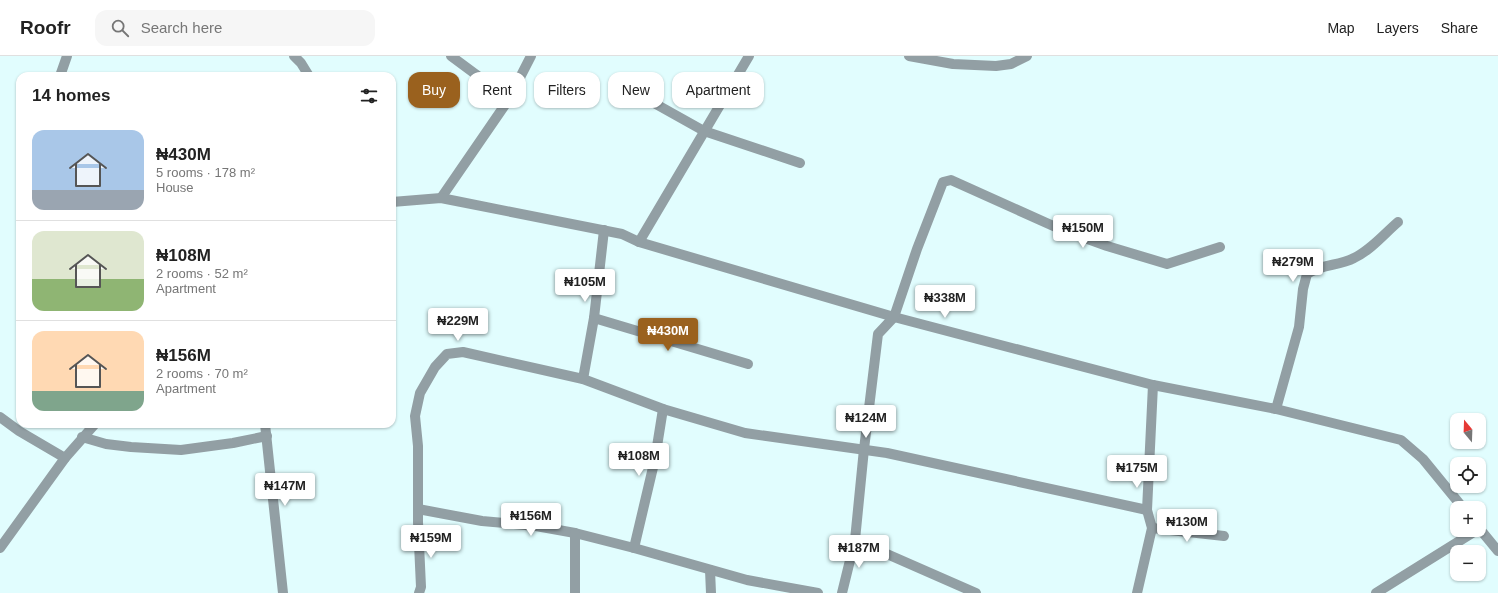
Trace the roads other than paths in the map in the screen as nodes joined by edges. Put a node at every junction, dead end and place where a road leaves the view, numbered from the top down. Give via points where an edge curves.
1 (67, 56) edge
2 (294, 56) edge
3 (451, 56) edge
4 (531, 56) edge
5 (749, 56) edge
6 (909, 56) edge
7 (1027, 56) edge
8 (61, 72) edge
9 (307, 72) edge
10 (473, 72) edge
11 (523, 72) edge
12 (503, 108) edge
13 (663, 108) edge
14 (704, 131) junction
15 (800, 163) dead end
16 (441, 198) junction
17 (396, 202) edge
18 (1398, 222) dead end
19 (604, 230) junction
20 (639, 242) junction
21 (1220, 247) dead end
22 (894, 317) junction
23 (594, 318) junction
24 (748, 364) dead end
25 (583, 379) junction
26 (1153, 385) junction
27 (663, 409) junction
28 (1276, 409) junction
29 (0, 417) edge
30 (91, 428) edge
31 (265, 428) edge
32 (266, 436) junction
33 (82, 437) junction
34 (864, 449) junction
35 (65, 458) junction
36 (1457, 501) edge
37 (418, 509) junction
38 (1147, 510) junction
39 (1152, 528) junction
40 (575, 533) junction
41 (1224, 536) dead end
42 (1466, 537) edge
43 (1486, 537) edge
44 (854, 540) junction
45 (0, 548) edge
46 (634, 548) junction
47 (1498, 551) edge
48 (710, 570) junction
49 (283, 593) edge
50 (419, 593) edge
51 (575, 593) edge
52 (711, 593) edge
53 (818, 593) edge
54 (842, 593) edge
55 (976, 593) edge
56 (1137, 593) edge
57 (1376, 593) edge

1 - 8 street
2 - 9 street
3 - 10 street
4 - 11 street
5 - 14 street
6 - 7 street via 953,64 996,66 1011,64
12 - 16 street
13 - 14 street
14 - 15 street
14 - 20 street
16 - 17 street
16 - 19 street
18 - 28 street via 1355,258 1341,264 1320,267 1307,274 1299,327
19 - 20 street via 622,234
19 - 23 street
20 - 22 street
21 - 22 street via 1167,264 1060,229 948,180 943,182 916,249
22 - 26 street
22 - 34 street via 878,334
23 - 24 street
23 - 25 street
25 - 27 street
25 - 37 street via 463,352 447,354 435,367 420,393 415,416 418,446
26 - 28 street
26 - 38 street
27 - 34 street via 745,433
27 - 46 street via 655,459
28 - 36 street via 1401,440 1423,459
29 - 35 street
30 - 33 street
31 - 32 street
32 - 33 street via 181,450 106,444
32 - 49 street
33 - 35 street
34 - 38 street
34 - 44 street
35 - 45 street
37 - 40 street via 482,521
37 - 50 street via 421,587
38 - 39 street
39 - 41 street
39 - 56 street
40 - 46 street
40 - 51 street
42 - 57 street
43 - 47 street
44 - 54 street
44 - 55 street
46 - 48 street
48 - 52 street
48 - 53 street via 747,580

